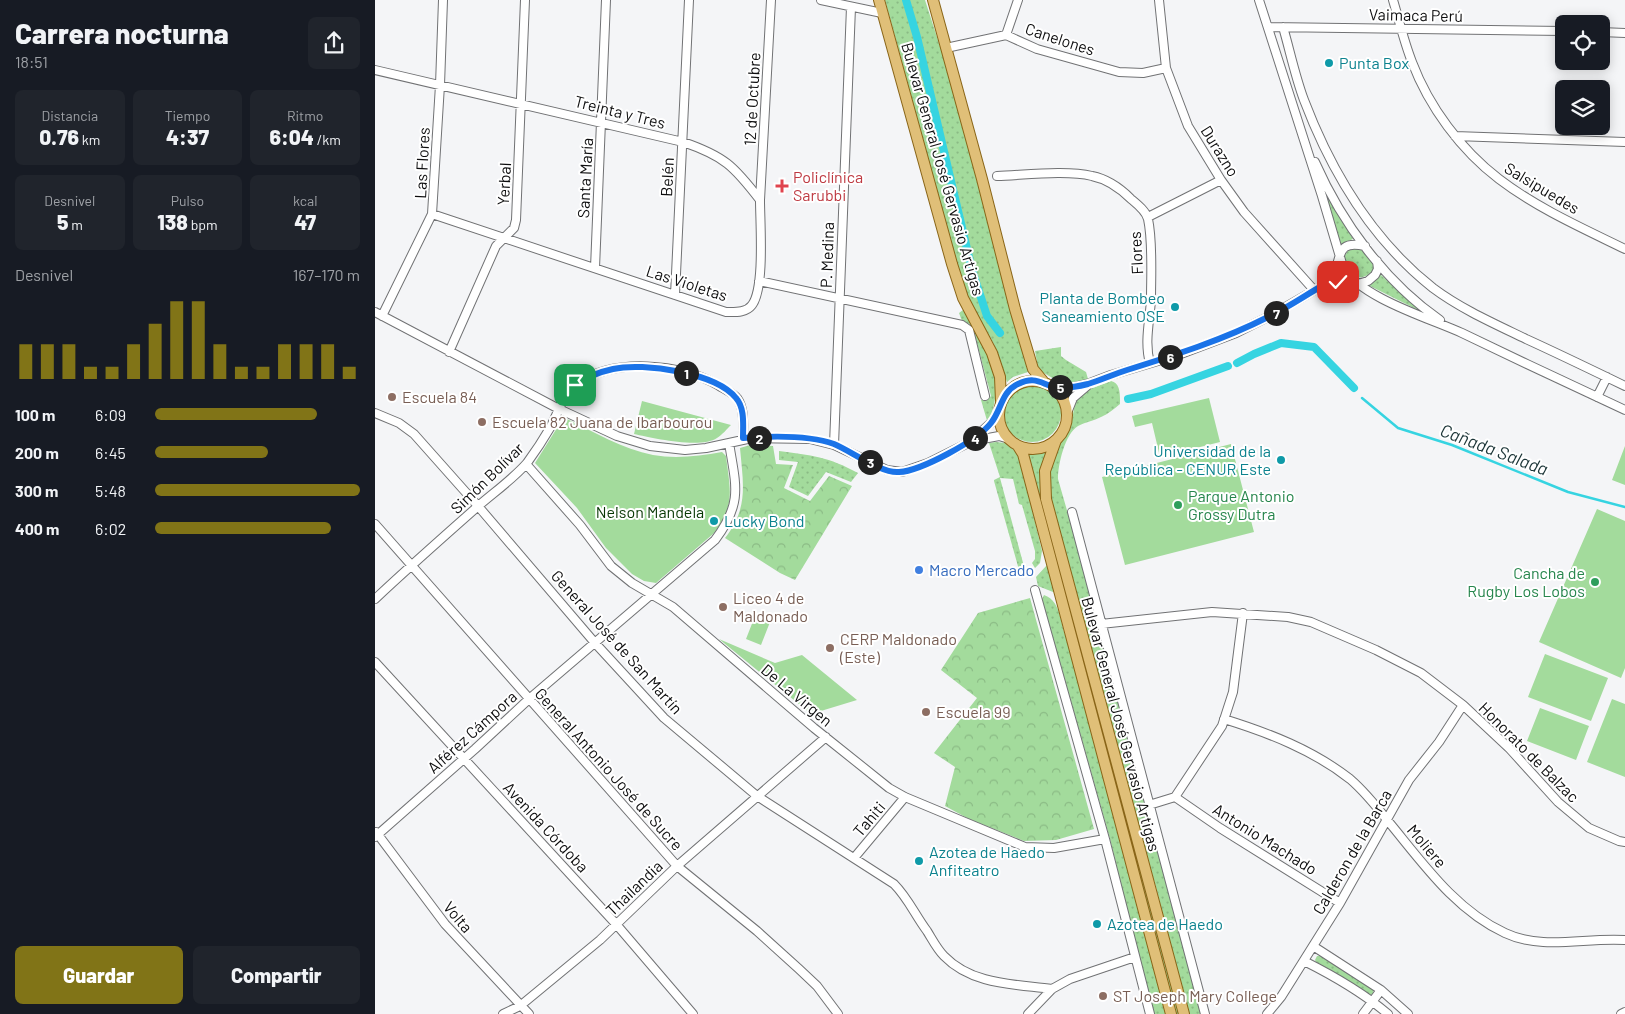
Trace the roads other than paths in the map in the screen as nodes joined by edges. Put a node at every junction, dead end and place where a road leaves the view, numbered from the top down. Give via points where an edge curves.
1 (443, 0) edge
2 (525, 0) edge
3 (607, 0) edge
4 (689, 0) edge
5 (771, 0) edge
6 (821, 0) edge
7 (879, 0) edge
8 (933, 0) edge
9 (1019, 0) edge
10 (1159, 0) edge
11 (1259, 0) edge
12 (1393, 0) edge
13 (851, 7) junction
14 (882, 13) junction
15 (1268, 26) junction
16 (1283, 27) junction
17 (1402, 28) junction
18 (1555, 32) edge
19 (1610, 32) edge
20 (1625, 33) edge
21 (1006, 35) junction
22 (946, 48) junction
23 (1167, 68) junction
24 (375, 70) edge
25 (440, 85) junction
26 (522, 103) junction
27 (1297, 116) junction
28 (602, 122) junction
29 (1455, 136) junction
30 (683, 142) junction
31 (1625, 142) edge
32 (997, 176) dead end
33 (1221, 180) junction
34 (760, 200) junction
35 (432, 214) junction
36 (1147, 217) junction
37 (504, 238) junction
38 (1365, 246) junction
39 (1625, 249) edge
40 (1339, 254) junction
41 (1377, 261) junction
42 (595, 268) junction
43 (759, 281) junction
44 (1327, 283) junction
45 (1358, 284) junction
46 (1314, 290) junction
47 (675, 294) junction
48 (839, 299) junction
49 (379, 314) edge
50 (1454, 330) junction
51 (449, 352) junction
52 (1150, 363) junction
53 (1607, 377) junction
54 (1043, 382) junction
55 (1090, 383) junction
56 (1053, 386) junction
57 (1625, 386) edge
58 (985, 396) dead end
59 (1597, 396) junction
60 (1000, 406) junction
61 (559, 409) junction
62 (1625, 410) edge
63 (1067, 412) junction
64 (375, 413) edge
65 (743, 438) junction
66 (1009, 439) junction
67 (1056, 440) junction
68 (970, 442) junction
69 (729, 443) junction
70 (834, 444) junction
71 (1018, 446) junction
72 (526, 464) junction
73 (478, 506) junction
74 (1072, 512) dead end
75 (375, 524) edge
76 (411, 566) junction
77 (1035, 590) dead end
78 (651, 594) junction
79 (375, 599) edge
80 (1243, 614) junction
81 (1101, 624) junction
82 (595, 643) junction
83 (375, 662) edge
84 (529, 699) junction
85 (1463, 705) junction
86 (1224, 719) junction
87 (826, 737) junction
88 (464, 759) junction
89 (757, 796) junction
90 (905, 797) junction
91 (1175, 798) junction
92 (1149, 805) junction
93 (1387, 820) junction
94 (376, 834) edge
95 (1105, 839) junction
96 (1625, 842) edge
97 (854, 858) junction
98 (677, 866) junction
99 (1340, 903) junction
100 (616, 924) junction
101 (1625, 940) edge
102 (1313, 946) junction
103 (1135, 957) junction
104 (1304, 961) junction
105 (1052, 989) junction
106 (1381, 990) junction
107 (1373, 1002) junction
108 (520, 1006) junction
109 (1625, 1012) edge
110 (503, 1014) edge
111 (529, 1014) edge
112 (693, 1014) edge
113 (839, 1014) edge
114 (1027, 1014) edge
115 (1150, 1014) edge
116 (1171, 1014) edge
117 (1184, 1014) edge
118 (1205, 1014) edge
119 (1267, 1014) edge
120 (1363, 1014) edge
121 (1388, 1014) edge
122 (1408, 1014) edge
123 (1621, 1014) edge

1 - 25 street, Las Flores
2 - 26 street, Yerbal
3 - 28 street, Santa María
4 - 30 street, Belén
5 - 34 street, 12 de Octubre
6 - 13 street
7 - 14 main road, Bulevar General José Gervasio Artigas
8 - 22 main road, Bulevar General José Gervasio Artigas
9 - 21 street
10 - 23 street, Durazno
11 - 15 street
12 - 17 street, Salsipuedes
13 - 14 street
13 - 48 street, P. Medina
14 - 60 main road, Bulevar General José Gervasio Artigas via 963,298 992,353 1000,377
15 - 16 street, Vaimaca Perú
15 - 27 street
16 - 17 street, Vaimaca Perú
16 - 53 street via 1303,98 1327,152 1342,181 1387,243 1434,288 1462,306
17 - 18 street, Vaimaca Perú
17 - 29 street, Salsipuedes via 1423,86
19 - 20 street
21 - 22 street, Canelones
21 - 23 street, Canelones via 1037,49 1119,72 1143,73
22 - 54 main road, Bulevar General José Gervasio Artigas via 1015,310 1033,369
23 - 33 street, Durazno via 1188,126
24 - 25 street, Treinta y Tres
25 - 26 street, Treinta y Tres
25 - 35 street, Las Flores
26 - 28 street, Treinta y Tres
26 - 37 street, Yerbal via 516,220 514,228
27 - 38 street via 1334,200
27 - 40 street
28 - 30 street, Treinta y Tres
28 - 42 street, Santa María
29 - 31 street
29 - 39 street, Salsipuedes via 1484,166 1516,191
30 - 34 street, Treinta y Tres via 703,148 727,162
30 - 47 street, Belén
32 - 36 street, Flores via 1093,176 1122,190
33 - 36 street
33 - 46 street, Durazno via 1244,212
34 - 43 street
35 - 37 street, Las Violetas
35 - 49 street, Las Flores
36 - 52 street, Flores via 1151,303 1146,349
37 - 42 street, Las Violetas
37 - 51 street, Yerbal via 496,246
38 - 40 street via 1354,244
38 - 41 street
40 - 44 street
40 - 45 street via 1348,276
41 - 45 street via 1375,276
41 - 50 street via 1421,306
42 - 47 street, Las Violetas
43 - 47 street, Las Violetas via 752,305 738,312 726,312
43 - 48 street
44 - 45 street via 1344,281
44 - 46 street
45 - 50 street
46 - 52 street via 1236,333
48 - 58 street via 966,327
48 - 70 street, P. Medina
49 - 51 street
50 - 59 street
51 - 61 street
52 - 55 street
53 - 57 street
53 - 59 street
54 - 56 main road
54 - 60 main road via 1033,380 1014,386 1006,392
55 - 56 street via 1070,388
55 - 63 street via 1073,398
56 - 63 main road via 1065,402
59 - 62 street
60 - 66 main road via 999,421
60 - 68 street via 992,422
61 - 65 street, Simón Bolívar via 575,385 598,372 632,367 675,370 703,378 737,398 742,410
61 - 69 street via 617,436 651,446 685,450
61 - 72 street, Simón Bolívar
63 - 67 main road via 1066,423
64 - 73 street, General José de San Martín via 399,423 414,434
65 - 69 street
65 - 70 street via 801,439
66 - 68 street via 999,436
66 - 71 main road
67 - 71 main road via 1038,449
67 - 117 main road, Bulevar General José Gervasio Artigas via 1045,471 1046,499
68 - 70 street via 928,463 897,473
69 - 78 street, Alférez Cámpora via 736,492 730,517 715,540
71 - 116 main road, Bulevar General José Gervasio Artigas via 1023,454
72 - 73 street, Simón Bolívar
72 - 78 street, De La Virgen via 611,566
73 - 76 street, Simón Bolívar
73 - 82 street, General José de San Martín
74 - 81 street, Bulevar General José Gervasio Artigas
75 - 76 street, General Antonio José de Sucre
76 - 79 street, Simón Bolívar
76 - 84 street, General Antonio José de Sucre
77 - 95 street
78 - 82 street, Alférez Cámpora
78 - 87 street, De La Virgen via 673,607
80 - 81 street, Honorato de Balzac via 1212,612
80 - 85 street, Honorato de Balzac via 1311,622 1421,673
80 - 86 street via 1233,692
81 - 92 street, Bulevar General José Gervasio Artigas
82 - 84 street, Alférez Cámpora
82 - 89 street, General José de San Martín via 664,718
83 - 88 street, Avenida Córdoba
84 - 88 street, Alférez Cámpora
84 - 98 street, General Antonio José de Sucre
85 - 93 street, Calderon de la Barca via 1409,780
85 - 96 street, Honorato de Balzac via 1509,748 1558,802 1589,828
86 - 91 street
86 - 93 street, Moliere via 1265,732 1310,753 1350,780
87 - 89 street, Thailandia
87 - 90 street, De La Virgen via 889,788
88 - 94 street, Alférez Cámpora
88 - 100 street, Avenida Córdoba
89 - 97 street, General José de San Martín
89 - 98 street, Thailandia
90 - 95 street, De La Virgen via 1025,847 1054,848
90 - 97 street, Tahiti
91 - 92 street
91 - 99 street, Antonio Machado
92 - 118 street, Bulevar General José Gervasio Artigas
93 - 99 street, Calderon de la Barca
93 - 101 street, Moliere via 1441,885 1479,918 1506,934 1542,943
94 - 108 street, Volta via 445,924
95 - 103 street
97 - 105 street, General José de San Martín via 905,895 944,956 967,974 985,980
98 - 100 street, Thailandia
98 - 113 street, General Antonio José de Sucre via 793,963
99 - 102 street, Calderon de la Barca
100 - 108 street, Thailandia
100 - 112 street, Avenida Córdoba
102 - 104 street, Calderon de la Barca
102 - 106 street
103 - 105 street
103 - 115 street
104 - 107 street
104 - 119 street, Calderon de la Barca
105 - 114 street
106 - 107 street
106 - 122 street
107 - 120 street
107 - 121 street
108 - 110 street, Thailandia
108 - 111 street, Volta
109 - 123 street

